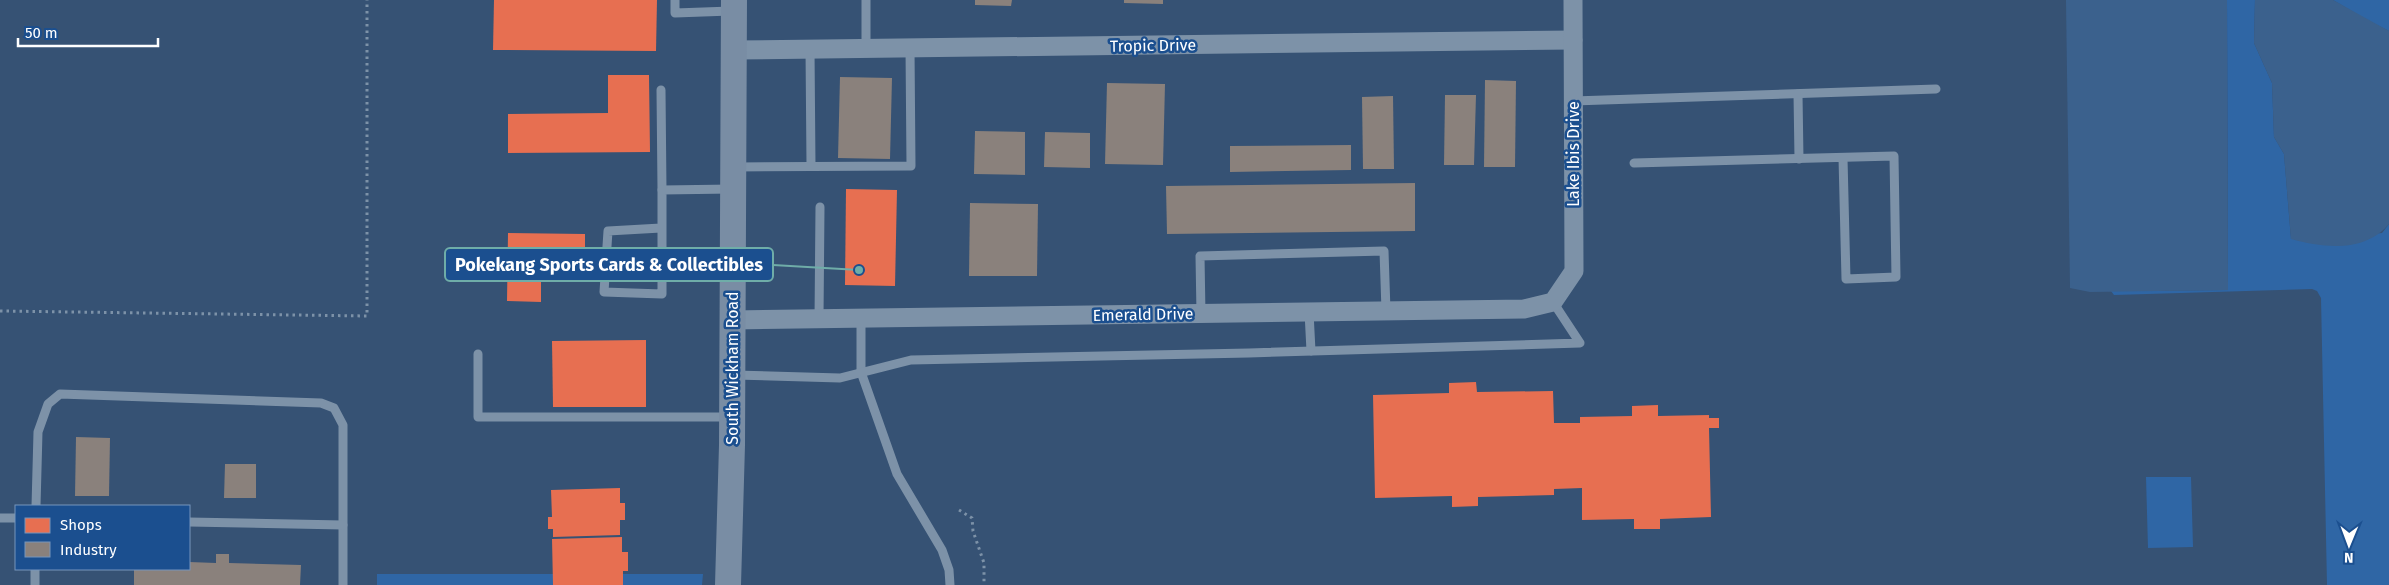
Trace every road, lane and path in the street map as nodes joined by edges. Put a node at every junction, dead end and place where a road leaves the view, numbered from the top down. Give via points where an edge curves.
1 (367, 0) edge
2 (675, 0) edge
3 (866, 0) edge
4 (1572, 0) edge
5 (734, 6) edge
6 (1573, 40) junction
7 (866, 48) junction
8 (910, 48) junction
9 (810, 49) junction
10 (733, 50) junction
11 (1936, 89) dead end
12 (661, 90) dead end
13 (1798, 94) junction
14 (1573, 101) junction
15 (1843, 158) junction
16 (1799, 159) junction
17 (1634, 163) dead end
18 (812, 166) junction
19 (732, 178) junction
20 (662, 190) junction
21 (820, 207) dead end
22 (661, 228) junction
23 (1553, 302) junction
24 (0, 311) edge
25 (1386, 311) junction
26 (1310, 312) junction
27 (1201, 314) junction
28 (861, 318) junction
29 (819, 319) junction
30 (732, 320) junction
31 (1311, 351) junction
32 (478, 354) dead end
33 (861, 372) junction
34 (732, 374) junction
35 (732, 417) junction
36 (36, 505) edge
37 (959, 510) dead end
38 (0, 518) edge
39 (15, 518) edge
40 (190, 522) edge
41 (343, 525) junction
42 (35, 570) edge
43 (35, 585) edge
44 (343, 585) edge
45 (728, 585) edge
46 (950, 585) edge
47 (984, 585) edge

1 - 24 path via 367,316
2 - 5 lane via 675,13
3 - 7 lane
4 - 6 street, Lake Ibis Drive
5 - 10 main road, South Wickham Road
6 - 8 street, Tropic Drive
6 - 14 street, Lake Ibis Drive
7 - 8 street, Tropic Drive
7 - 9 street, Tropic Drive
8 - 18 lane via 910,166
9 - 10 street, Tropic Drive
9 - 18 lane
10 - 19 main road, South Wickham Road
11 - 13 lane
12 - 20 lane
13 - 14 lane
13 - 16 lane
14 - 23 street, Lake Ibis Drive via 1574,271
15 - 15 lane via 1894,156 1896,277 1846,279
15 - 16 lane
16 - 17 lane
18 - 19 lane
19 - 20 lane
19 - 30 main road, South Wickham Road
20 - 22 lane
21 - 29 lane
22 - 22 lane via 662,294 604,292 608,231
23 - 25 street, Emerald Drive via 1524,309
23 - 31 lane via 1580,344
25 - 26 street, Emerald Drive
25 - 27 lane via 1384,251 1200,256
26 - 27 street, Emerald Drive
26 - 31 lane
27 - 28 street, Emerald Drive
28 - 29 street, Emerald Drive
28 - 33 lane
29 - 30 street, Emerald Drive
30 - 34 main road, South Wickham Road
31 - 33 lane via 911,360
32 - 35 lane via 478,417
33 - 34 lane via 840,378
33 - 46 lane via 898,474 942,550
34 - 35 main road, South Wickham Road
35 - 45 main road, South Wickham Road
36 - 41 lane via 38,432 48,404 60,394 321,402 334,408 343,426
37 - 47 path via 972,518 984,563
38 - 39 lane
40 - 41 lane
41 - 44 lane
42 - 43 lane

